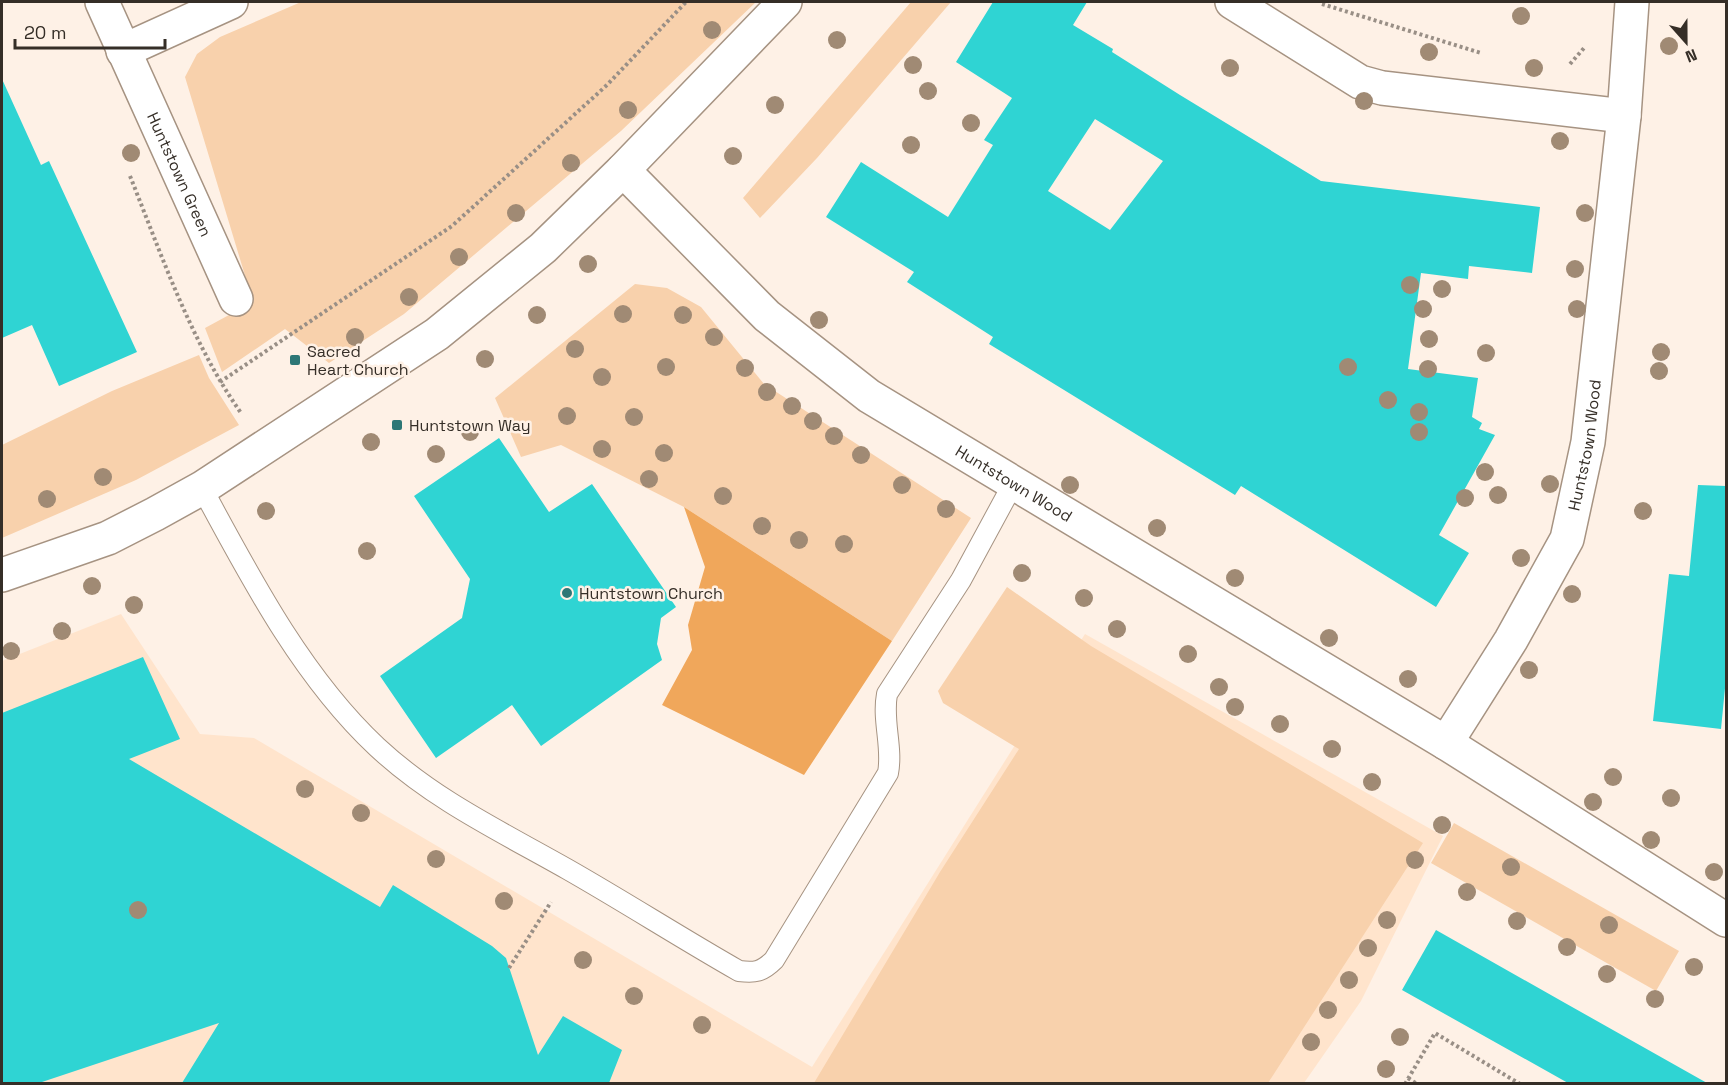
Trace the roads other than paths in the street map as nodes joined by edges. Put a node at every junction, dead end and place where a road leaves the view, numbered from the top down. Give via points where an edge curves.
1 (102, 2) edge
2 (231, 2) edge
3 (785, 2) edge
4 (1232, 2) edge
5 (1632, 2) edge
6 (123, 51) junction
7 (1624, 116) junction
8 (623, 170) junction
9 (236, 299) dead end
10 (1013, 484) junction
11 (202, 488) junction
12 (2, 575) edge
13 (1446, 743) junction
14 (1726, 920) edge

1 - 6 street, Huntstown Green
2 - 6 street
3 - 8 street
4 - 7 street via 1360,82 1382,88
5 - 7 street, Huntstown Wood
6 - 9 street, Huntstown Green
7 - 13 street, Huntstown Wood via 1588,442 1567,539 1511,640
8 - 10 street, Huntstown Wood via 776,322 869,396
8 - 11 street via 543,248 437,333
10 - 11 lane via 961,580 887,694 884,710 891,760 888,774 774,960 763,971 739,972 435,795 376,746 344,711 269,608
10 - 13 street, Huntstown Wood
11 - 12 street via 108,538
13 - 14 street, Huntstown Wood

